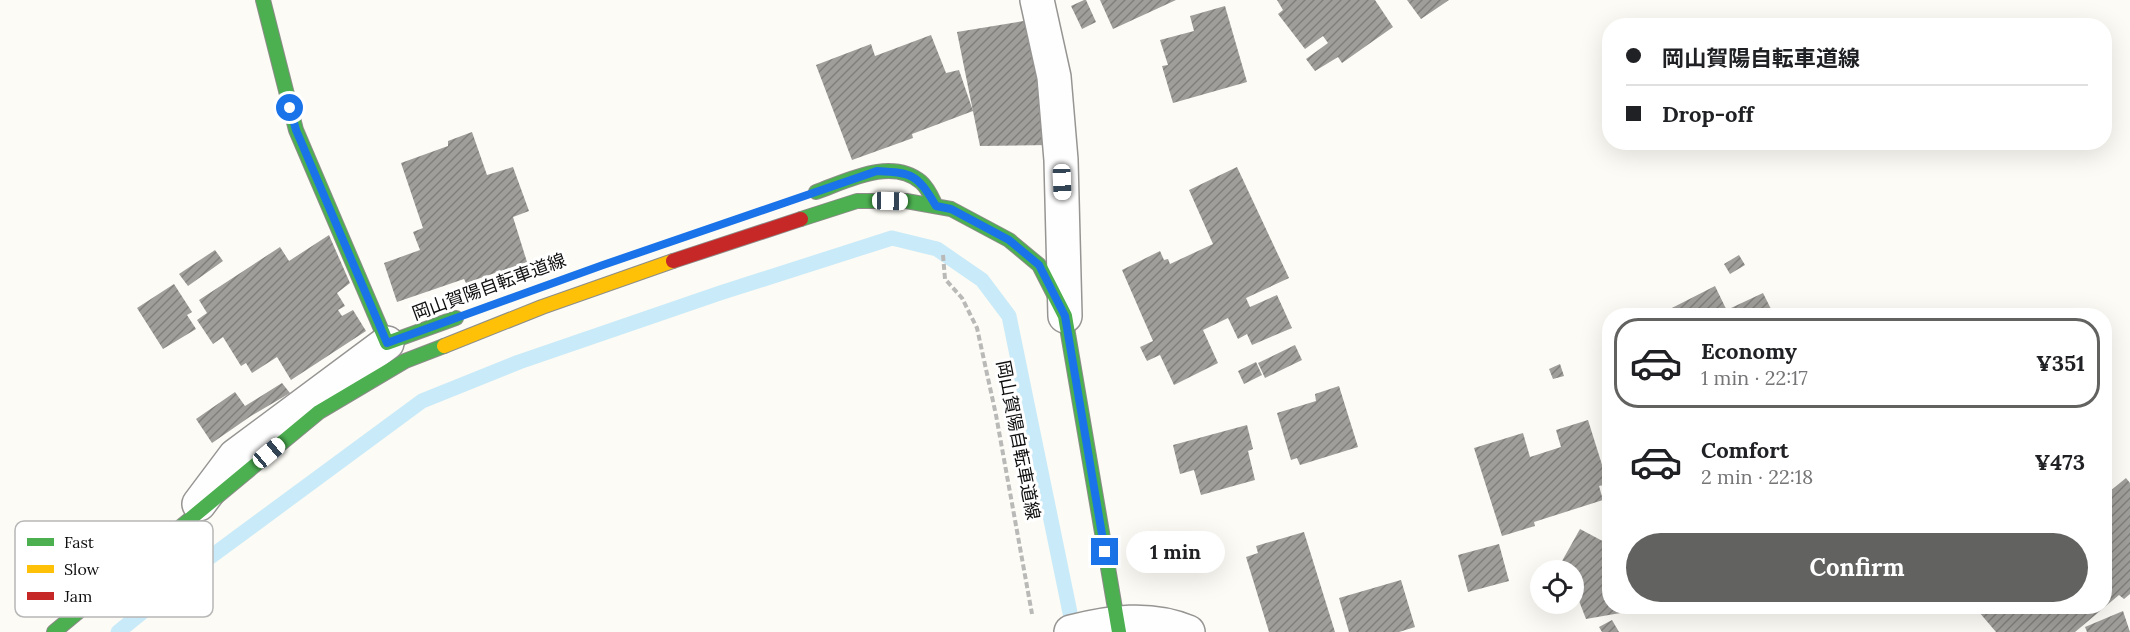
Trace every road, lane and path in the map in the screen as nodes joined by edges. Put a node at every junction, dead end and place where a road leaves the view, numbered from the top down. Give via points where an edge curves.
1 (263, 0) edge
2 (1037, 0) edge
3 (804, 197) dead end
4 (936, 206) junction
5 (944, 264) dead end
6 (474, 311) dead end
7 (1065, 316) junction
8 (387, 343) junction
9 (187, 521) edge
10 (188, 521) edge
11 (72, 617) edge
12 (1033, 621) dead end
13 (1099, 629) edge
14 (54, 632) edge
15 (1188, 632) edge

1 - 8 street via 296,130
2 - 7 street via 1054,77 1061,160
3 - 4 street via 877,171 906,173 921,182
4 - 7 street via 951,209 1009,240 1039,265
4 - 10 street via 906,201 857,201 552,303 405,361 319,412
5 - 12 path, 岡山賀陽自転車道線 via 945,279 962,298 977,328
6 - 8 street, 岡山賀陽自転車道線
7 - 13 street
8 - 9 street via 235,456
11 - 14 street
13 - 15 street via 1143,621

